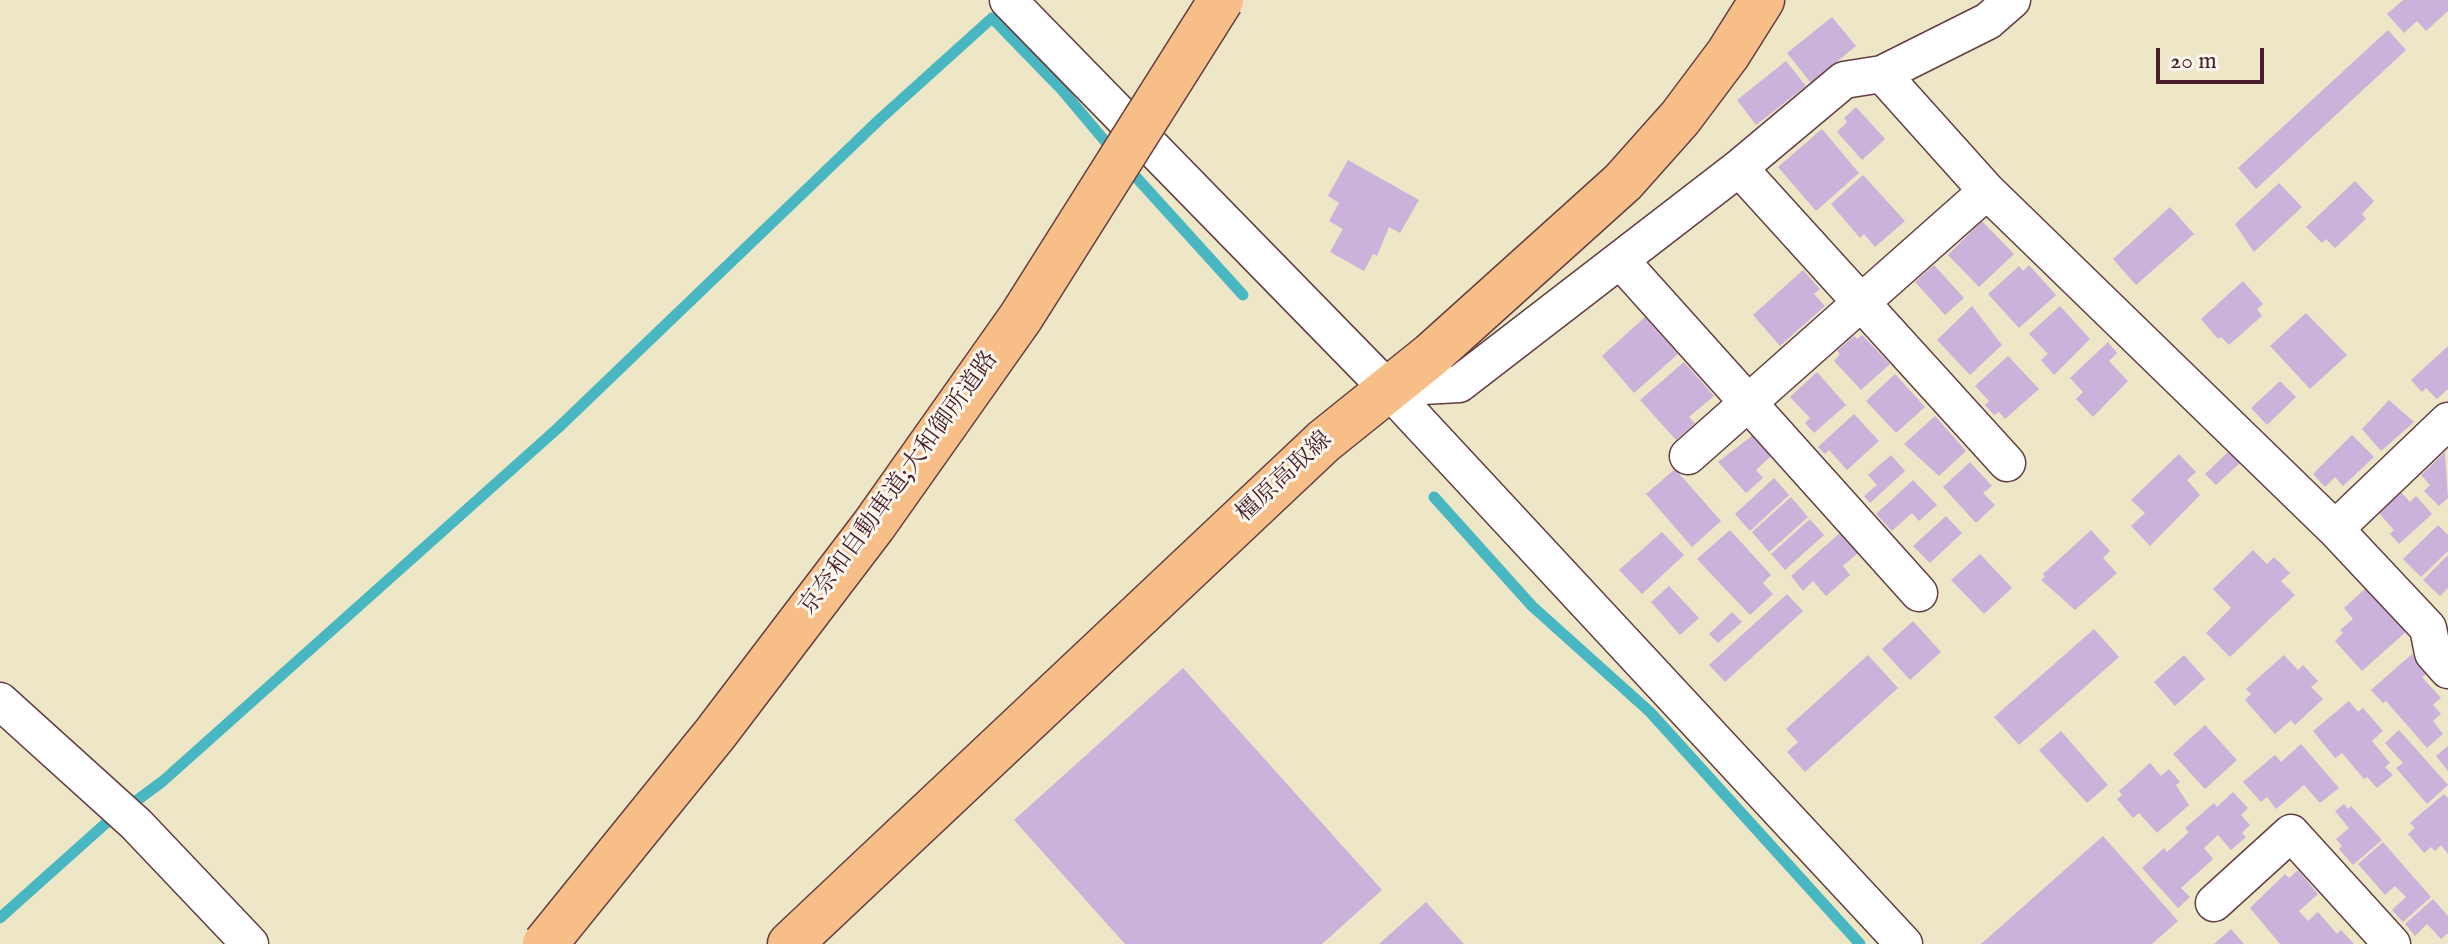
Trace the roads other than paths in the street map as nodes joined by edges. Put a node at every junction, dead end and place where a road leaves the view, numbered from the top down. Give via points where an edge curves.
1 (1008, 0) edge
2 (1221, 0) edge
3 (1762, 0) edge
4 (2012, 0) edge
5 (1882, 74) junction
6 (1739, 168) junction
7 (1987, 191) junction
8 (1620, 260) junction
9 (1862, 302) junction
10 (1387, 388) junction
11 (1748, 403) junction
12 (2448, 421) edge
13 (1688, 456) dead end
14 (2007, 463) dead end
15 (2335, 529) junction
16 (1919, 593) dead end
17 (2438, 619) edge
18 (2448, 670) edge
19 (0, 701) edge
20 (2214, 903) dead end
21 (250, 944) edge
22 (545, 944) edge
23 (790, 944) edge
24 (1904, 944) edge
25 (2392, 944) edge

1 - 10 street
2 - 22 main road, 京奈和自動車道;大和御所道路, bridge via 1021,317 874,525 715,734
3 - 10 main road, 橿原高取線 via 1680,118 1623,182 1431,355
4 - 5 street via 1988,21
5 - 6 street via 1844,80
5 - 7 street
6 - 8 street
6 - 9 street
7 - 9 street
7 - 15 street
8 - 10 street via 1459,384
8 - 11 street
9 - 11 street
9 - 14 street
10 - 23 main road, 橿原高取線 via 1324,441
10 - 24 street
11 - 13 street
11 - 16 street
12 - 15 street
15 - 17 street
17 - 18 street via 2433,653
19 - 21 street via 124,813
20 - 25 street via 2291,833

